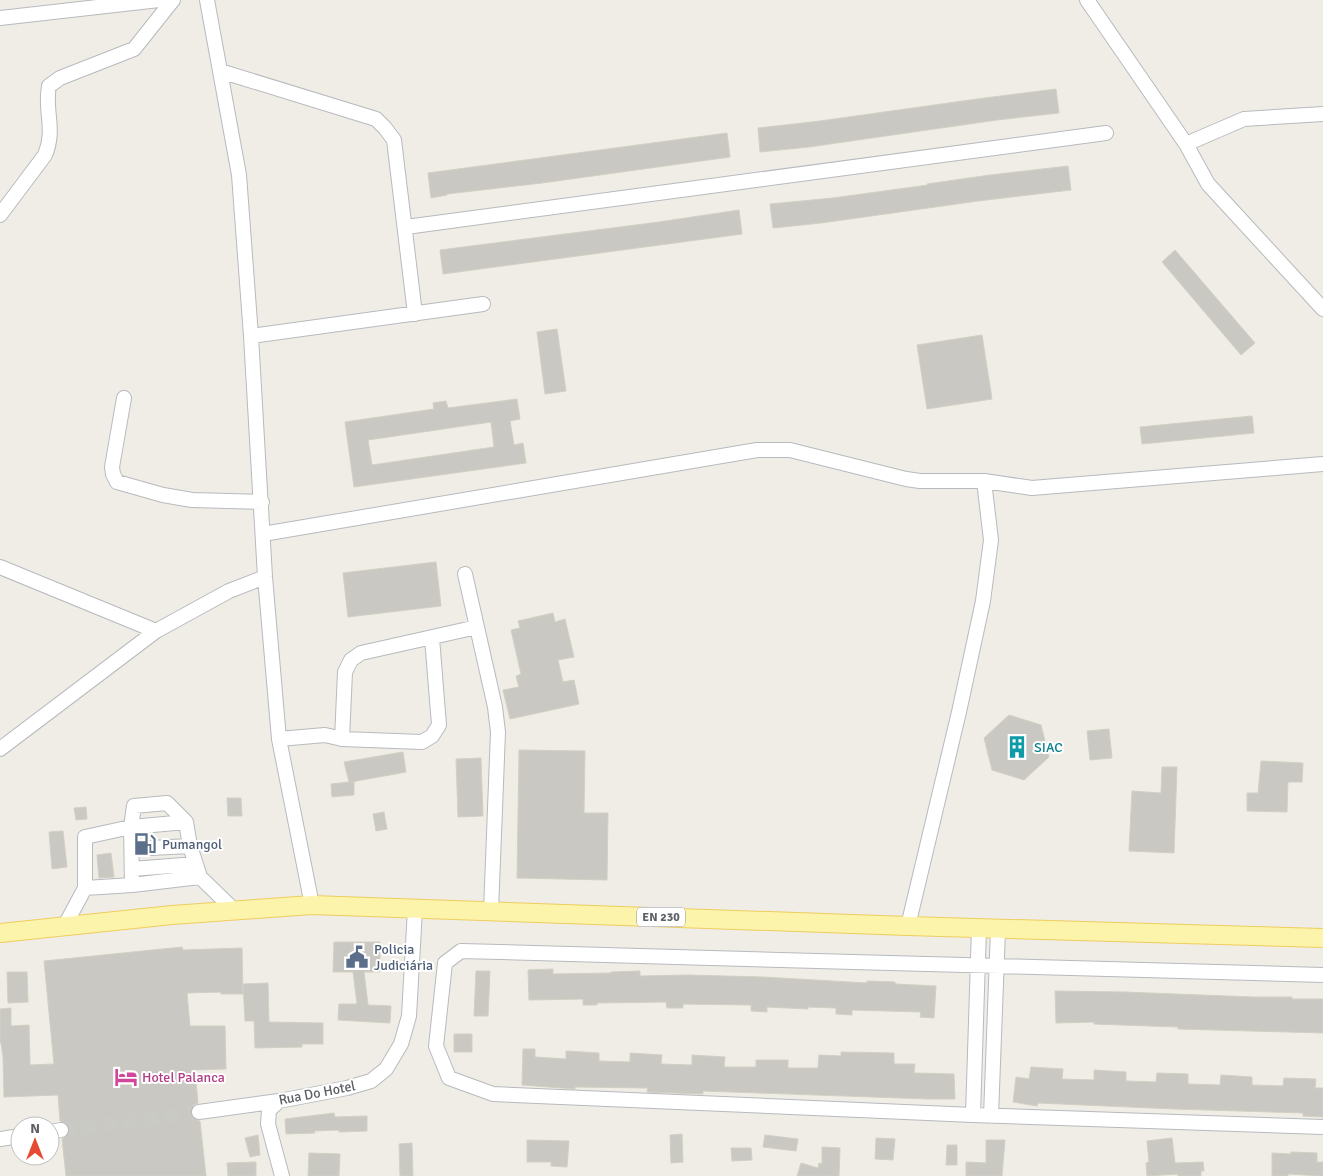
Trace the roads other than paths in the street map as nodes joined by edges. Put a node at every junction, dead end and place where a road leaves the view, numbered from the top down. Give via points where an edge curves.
1 (159, 0) edge
2 (172, 0) edge
3 (207, 0) edge
4 (1087, 0) edge
5 (0, 18) edge
6 (220, 71) junction
7 (1323, 114) edge
8 (1106, 134) dead end
9 (1186, 144) junction
10 (0, 215) edge
11 (406, 228) junction
12 (483, 304) dead end
13 (1323, 309) edge
14 (415, 314) junction
15 (251, 336) junction
16 (124, 398) dead end
17 (1323, 464) edge
18 (984, 481) junction
19 (262, 502) junction
20 (264, 534) junction
21 (0, 567) edge
22 (465, 574) dead end
23 (265, 577) junction
24 (477, 627) junction
25 (156, 631) junction
26 (432, 638) junction
27 (279, 739) junction
28 (342, 739) junction
29 (0, 749) edge
30 (186, 822) junction
31 (131, 826) junction
32 (190, 846) junction
33 (132, 850) junction
34 (132, 869) junction
35 (198, 870) junction
36 (132, 885) junction
37 (85, 888) junction
38 (312, 905) junction
39 (415, 909) junction
40 (235, 911) junction
41 (491, 912) junction
42 (908, 926) junction
43 (64, 927) junction
44 (979, 928) junction
45 (998, 928) junction
46 (0, 934) edge
47 (1323, 938) edge
48 (978, 965) junction
49 (997, 966) junction
50 (1323, 975) edge
51 (279, 1101) junction
52 (199, 1112) tunnel mouth
53 (973, 1115) junction
54 (991, 1116) junction
55 (1323, 1127) edge
56 (282, 1176) edge

1 - 5 street
2 - 10 street via 134,49 60,78 49,86 51,131 45,155
3 - 6 street
4 - 9 street
6 - 11 street via 376,119 394,140
6 - 15 street via 239,175
7 - 9 street via 1244,119
8 - 11 street
9 - 13 street via 1208,184
11 - 14 street
12 - 14 street
14 - 15 street
15 - 19 street
16 - 19 street via 112,467 117,482 192,500
17 - 18 street via 1051,488
18 - 20 street via 920,481 790,450 757,450
18 - 42 street via 991,540 983,601
19 - 20 street
20 - 23 street
21 - 25 street
22 - 24 street
23 - 25 street via 229,591
23 - 27 street
24 - 26 street
24 - 41 street via 498,732
25 - 29 street
26 - 28 street via 361,653 351,660 345,672
26 - 28 street via 439,725 432,736 422,742
27 - 28 street via 325,735
27 - 38 street
30 - 31 street
30 - 31 street via 167,803 134,806
30 - 32 street
31 - 33 street
31 - 37 street via 85,837
32 - 33 street
32 - 35 street
33 - 34 street
34 - 35 street
34 - 36 street
35 - 36 street
35 - 40 street
36 - 37 street
37 - 43 street
38 - 39 main road, EN 230
38 - 40 main road, EN 230
39 - 41 main road, EN 230
39 - 51 street, Rua Do Hotel via 409,1016 401,1044 386,1069 371,1082
40 - 43 main road, EN 230
41 - 42 main road, EN 230
42 - 44 main road, EN 230
43 - 46 main road, EN 230
44 - 45 main road, EN 230
44 - 48 street
45 - 47 main road, EN 230
45 - 49 street
48 - 49 street
48 - 53 street
48 - 53 street via 461,951 444,963 436,1046 449,1078 494,1094
49 - 50 street
49 - 54 street
51 - 52 street, Rua Do Hotel
51 - 56 street via 269,1110 268,1124
53 - 54 street
54 - 55 street

